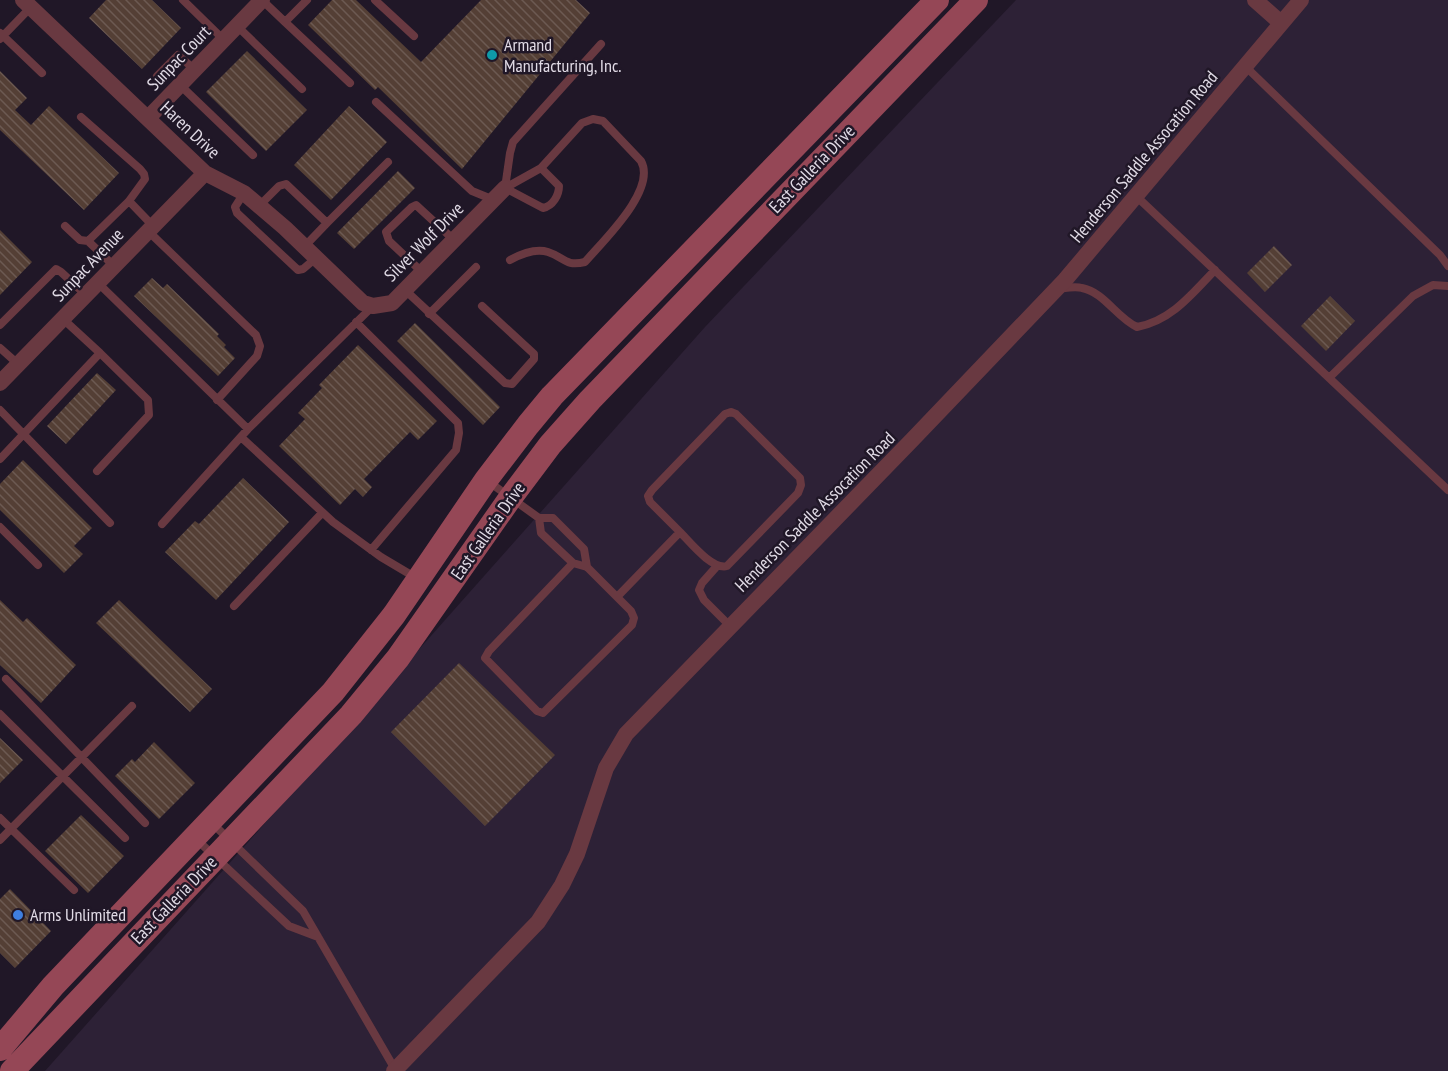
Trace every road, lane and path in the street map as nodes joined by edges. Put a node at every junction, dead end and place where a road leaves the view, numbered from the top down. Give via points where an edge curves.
1 (183, 0) edge
2 (262, 0) edge
3 (306, 0) edge
4 (375, 0) edge
5 (938, 0) edge
6 (976, 0) edge
7 (1255, 0) edge
8 (1301, 0) edge
9 (27, 4) edge
10 (285, 22) junction
11 (1281, 23) junction
12 (237, 26) junction
13 (1, 36) edge
14 (414, 36) dead end
15 (224, 39) junction
16 (601, 44) dead end
17 (1246, 67) junction
18 (195, 70) junction
19 (42, 73) dead end
20 (157, 76) dead end
21 (350, 83) dead end
22 (180, 85) junction
23 (302, 89) dead end
24 (376, 102) dead end
25 (81, 117) dead end
26 (148, 118) junction
27 (253, 155) dead end
28 (388, 162) dead end
29 (541, 168) junction
30 (204, 173) junction
31 (244, 193) junction
32 (500, 194) junction
33 (1136, 195) junction
34 (129, 201) junction
35 (259, 206) junction
36 (327, 223) junction
37 (65, 226) dead end
38 (150, 229) junction
39 (454, 240) junction
40 (88, 241) junction
41 (310, 253) junction
42 (510, 260) dead end
43 (114, 266) junction
44 (1448, 266) edge
45 (477, 267) dead end
46 (1215, 270) junction
47 (422, 272) junction
48 (1448, 286) edge
49 (92, 289) junction
50 (405, 290) junction
51 (1056, 290) junction
52 (368, 304) junction
53 (482, 306) dead end
54 (429, 314) junction
55 (63, 319) junction
56 (356, 322) junction
57 (0, 325) edge
58 (0, 348) edge
59 (100, 353) junction
60 (18, 364) junction
61 (1329, 378) junction
62 (0, 383) edge
63 (217, 400) junction
64 (0, 410) edge
65 (248, 429) junction
66 (24, 435) junction
67 (241, 437) junction
68 (0, 459) edge
69 (97, 471) dead end
70 (486, 480) junction
71 (1448, 490) edge
72 (511, 497) junction
73 (322, 513) junction
74 (539, 518) junction
75 (110, 524) dead end
76 (162, 524) dead end
77 (0, 527) edge
78 (680, 532) junction
79 (371, 550) junction
80 (573, 563) junction
81 (38, 565) dead end
82 (717, 566) junction
83 (586, 567) junction
84 (418, 579) junction
85 (617, 597) junction
86 (234, 606) dead end
87 (730, 626) junction
88 (6, 679) dead end
89 (132, 706) dead end
90 (0, 714) edge
91 (81, 758) junction
92 (62, 777) junction
93 (0, 818) edge
94 (145, 823) dead end
95 (11, 829) junction
96 (203, 830) junction
97 (125, 838) dead end
98 (0, 840) edge
99 (223, 849) junction
100 (74, 890) dead end
101 (318, 937) junction
102 (0, 1049) edge
103 (12, 1071) edge
104 (395, 1071) edge

1 - 15 lane
2 - 10 lane
2 - 12 street, Sunpac Court
3 - 10 lane
4 - 14 lane
5 - 70 main road, East Galleria Drive via 552,396
6 - 72 main road, East Galleria Drive via 606,383 550,445
7 - 11 street
8 - 11 street, Henderson Saddle Assocation Road
9 - 13 lane
9 - 26 street, Haren Drive
10 - 21 lane
11 - 17 street, Henderson Saddle Assocation Road
12 - 15 street, Sunpac Court
12 - 23 lane
13 - 19 lane
15 - 18 street, Sunpac Court
16 - 32 lane via 513,142
17 - 33 street, Henderson Saddle Assocation Road
17 - 44 lane
18 - 20 lane via 178,55
18 - 22 street, Sunpac Court
22 - 26 street, Sunpac Court
22 - 27 lane
24 - 32 lane via 472,191
25 - 34 lane via 144,174 145,179
26 - 30 street, Haren Drive
28 - 36 lane
29 - 32 lane
29 - 32 lane via 559,186 556,199 548,207
29 - 42 lane via 582,123 593,119 603,121 645,168 642,187 625,216 585,262 575,265 537,251
30 - 31 street, Haren Drive
30 - 38 street, Sunpac Avenue
31 - 35 street, Haren Drive
31 - 41 lane via 235,207 237,213 298,270 303,270
32 - 39 street, Silver Wolf Drive
33 - 46 lane
33 - 51 street, Henderson Saddle Assocation Road
34 - 38 lane
34 - 40 lane
35 - 36 lane via 286,184
35 - 41 street, Haren Drive
36 - 41 lane
37 - 40 lane via 80,240
38 - 43 street, Sunpac Avenue
38 - 63 lane via 256,335 258,356
39 - 47 street, Silver Wolf Drive
39 - 47 lane via 416,205 386,232 389,241
40 - 43 lane
41 - 52 street, Haren Drive
43 - 49 street, Sunpac Avenue
45 - 54 lane
46 - 51 lane via 1171,314 1137,327 1122,320 1083,288
46 - 61 lane
47 - 50 street, Silver Wolf Drive
48 - 61 lane via 1433,285 1413,296
49 - 55 street, Sunpac Avenue
49 - 57 lane via 56,269
49 - 63 lane
50 - 52 street, Silver Wolf Drive via 392,303
50 - 54 lane
51 - 87 street, Henderson Saddle Assocation Road
52 - 56 lane
53 - 54 lane via 534,354 512,384 505,383
55 - 59 lane
55 - 60 street, Sunpac Avenue
56 - 65 lane
56 - 79 lane via 458,423 459,433 456,450
58 - 60 lane
59 - 66 lane
59 - 69 lane via 148,400 149,415
60 - 62 street, Sunpac Avenue
61 - 71 lane
63 - 65 lane
64 - 66 lane
65 - 67 lane
66 - 68 lane
66 - 75 lane
67 - 73 lane
67 - 76 lane
70 - 72 lane
70 - 84 main road, East Galleria Drive
72 - 74 lane
72 - 99 main road, East Galleria Drive via 379,682
73 - 79 lane
73 - 86 lane
74 - 80 lane via 541,533
74 - 83 lane via 553,518 584,549
77 - 81 lane
78 - 82 lane
78 - 82 lane via 648,496 725,414 736,414 800,478 801,485 798,493 727,566
78 - 85 lane
79 - 84 lane
80 - 83 lane
80 - 85 lane via 485,658 537,711 543,713 557,701 632,625 634,618
82 - 87 lane via 699,590
83 - 85 lane
84 - 96 main road, East Galleria Drive via 333,692
87 - 104 street, Henderson Saddle Assocation Road via 626,734 606,768 577,854 538,922
88 - 91 lane
89 - 91 lane
90 - 92 lane
91 - 92 lane
91 - 94 lane
92 - 95 lane
92 - 97 lane
93 - 95 lane
95 - 98 lane
95 - 100 lane
96 - 99 lane
96 - 99 lane
96 - 102 main road, East Galleria Drive via 54,986
99 - 101 lane via 303,911
99 - 101 lane via 290,926
99 - 103 main road, East Galleria Drive
101 - 104 lane

